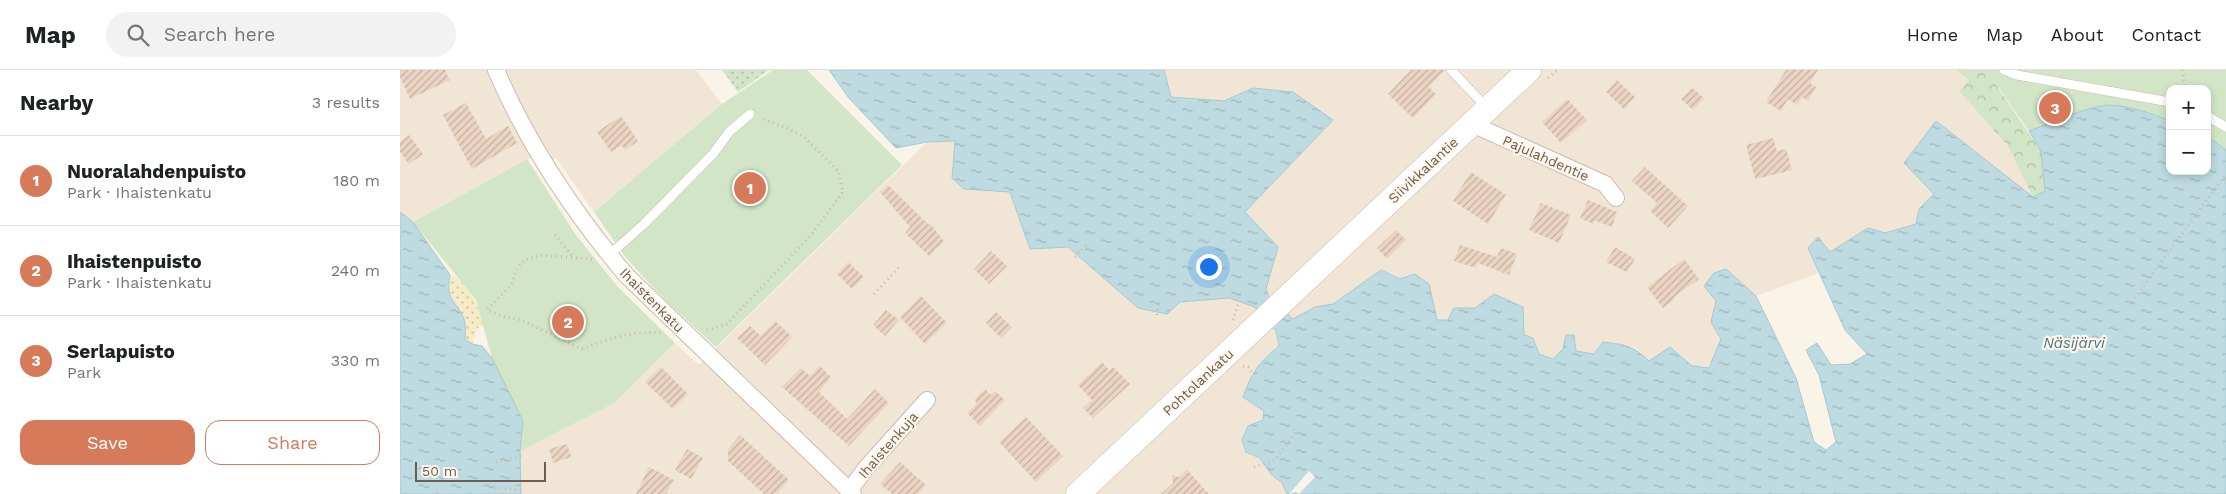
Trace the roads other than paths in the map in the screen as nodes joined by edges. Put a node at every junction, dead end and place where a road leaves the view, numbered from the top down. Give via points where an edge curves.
1 (496, 70) edge
2 (1451, 70) edge
3 (1529, 70) edge
4 (2004, 70) edge
5 (2166, 101) edge
6 (750, 114) road end
7 (1480, 116) junction
8 (2211, 118) edge
9 (2226, 127) edge
10 (1616, 198) dead end
11 (609, 255) junction
12 (1316, 270) joint
13 (927, 400) dead end
14 (851, 492) edge
15 (1078, 494) edge

1 - 11 street, Ihaistenkatu via 535,149 592,236
2 - 7 lane
3 - 7 main road, Siivikkalantie
4 - 5 lane
6 - 11 lane via 729,132 713,154 643,225
7 - 10 street, Pajulahdentie via 1606,184
7 - 12 main road, Siivikkalantie
8 - 9 lane
11 - 14 street, Ihaistenkatu via 688,336
12 - 15 main road, Pohtolankatu
13 - 14 street, Ihaistenkuja via 866,468

